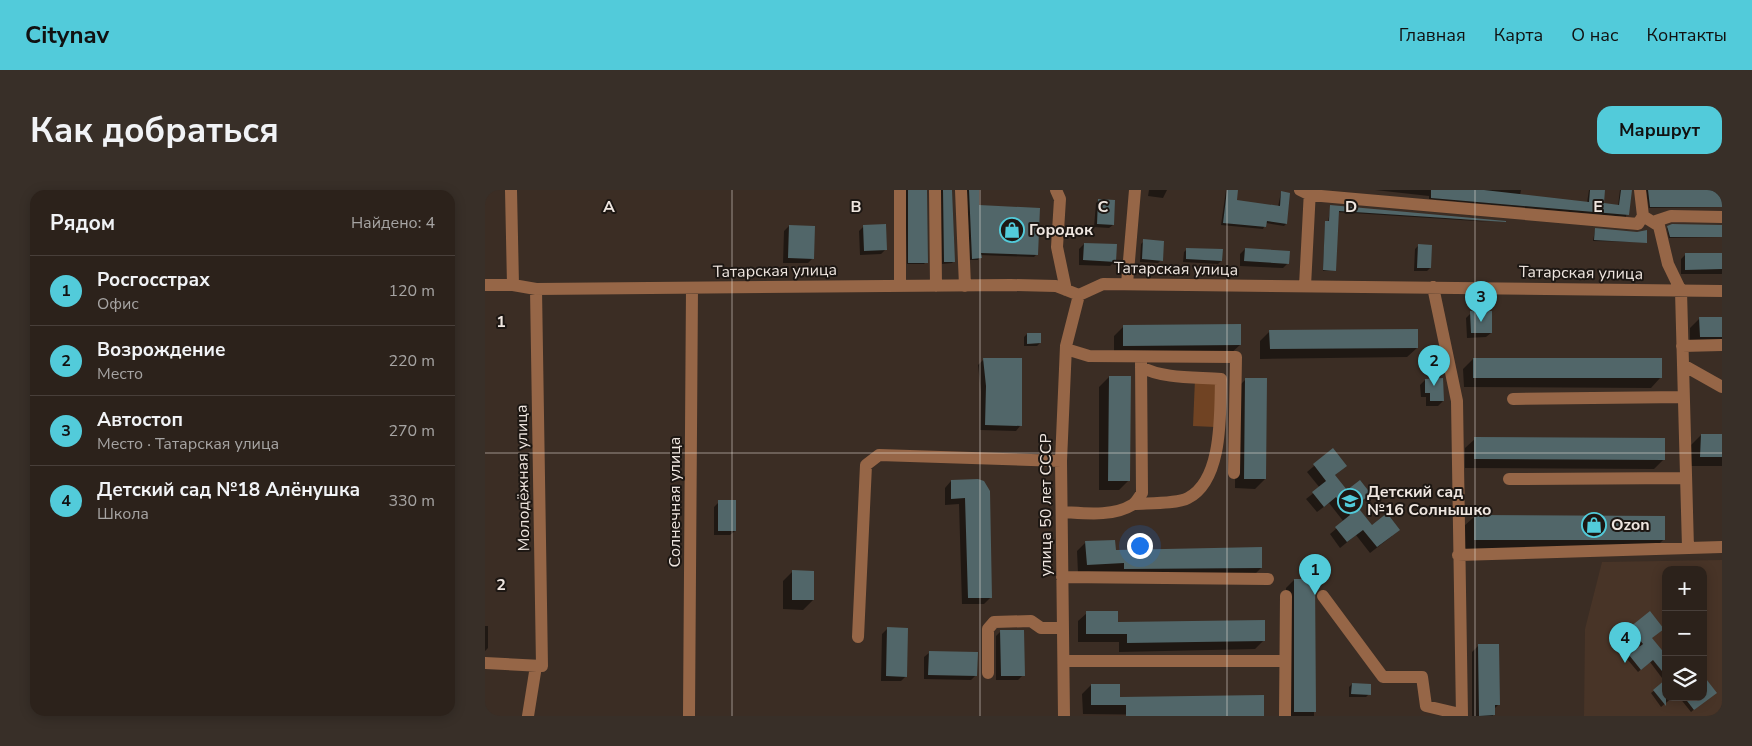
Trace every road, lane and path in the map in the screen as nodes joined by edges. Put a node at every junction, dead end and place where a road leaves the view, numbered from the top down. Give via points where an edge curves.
1 (511, 190) edge
2 (900, 190) edge
3 (935, 190) edge
4 (961, 190) edge
5 (1056, 190) edge
6 (1135, 190) edge
7 (1640, 190) edge
8 (1307, 192) edge
9 (1722, 216) edge
10 (1648, 219) junction
11 (1127, 284) junction
12 (485, 285) edge
13 (513, 285) junction
14 (900, 286) junction
15 (936, 286) junction
16 (965, 286) junction
17 (1305, 286) junction
18 (1433, 287) junction
19 (692, 288) junction
20 (536, 289) junction
21 (1065, 290) junction
22 (1681, 291) junction
23 (1722, 291) edge
24 (1079, 295) junction
25 (1722, 345) edge
26 (1682, 346) junction
27 (1066, 349) junction
28 (1141, 362) junction
29 (1683, 365) junction
30 (1722, 387) edge
31 (1684, 397) junction
32 (1513, 399) dead end
33 (1061, 461) junction
34 (1233, 473) dead end
35 (1686, 478) junction
36 (1509, 479) dead end
37 (1134, 504) junction
38 (1061, 512) junction
39 (1722, 547) edge
40 (1687, 548) junction
41 (1459, 555) junction
42 (1062, 577) junction
43 (1268, 579) dead end
44 (1286, 596) dead end
45 (1323, 596) dead end
46 (1063, 628) junction
47 (858, 637) dead end
48 (1063, 661) junction
49 (1285, 661) junction
50 (485, 662) edge
51 (539, 666) junction
52 (988, 673) dead end
53 (1461, 715) edge
54 (528, 716) edge
55 (689, 716) edge
56 (1064, 716) edge
57 (1285, 716) edge

1 - 13 street
2 - 14 street
3 - 15 street
4 - 16 street
5 - 21 street via 1060,199 1057,247
6 - 11 street
7 - 10 street
8 - 10 street via 1638,224
8 - 17 street
9 - 10 street
10 - 22 street via 1659,226 1668,264
11 - 17 street, Татарская улица
11 - 24 street, Татарская улица via 1103,284
12 - 13 street, Татарская улица
13 - 20 street, Татарская улица
14 - 15 street, Татарская улица
14 - 19 street, Татарская улица
15 - 16 street, Татарская улица
16 - 21 street, Татарская улица via 1056,286
17 - 18 street, Татарская улица
18 - 22 street, Татарская улица
18 - 41 street via 1457,401
19 - 20 street, Татарская улица
19 - 55 street, Солнечная улица
20 - 51 street, Молодёжная улица
21 - 24 street, Татарская улица
22 - 23 street, Татарская улица
22 - 26 street
24 - 27 street, улица 50 лет СССР
25 - 26 street
26 - 29 street
27 - 28 street via 1089,356
27 - 33 street, улица 50 лет СССР
28 - 34 street via 1236,357
28 - 37 street via 1142,493
28 - 37 street via 1147,370 1221,379 1220,418 1211,473 1206,482 1187,499
29 - 30 street
29 - 31 street
31 - 32 street
31 - 35 street
33 - 38 street, улица 50 лет СССР
33 - 47 street via 879,455 866,465
35 - 36 street
35 - 40 street
37 - 38 street via 1101,513
38 - 42 street, улица 50 лет СССР
39 - 40 street
40 - 41 street
41 - 53 street
42 - 43 street
42 - 46 street, улица 50 лет СССР
44 - 49 street
45 - 53 street via 1383,678 1422,677 1426,706
46 - 48 street, улица 50 лет СССР
46 - 52 street via 1041,628 1031,621 994,622 988,629
48 - 49 street
48 - 56 street, улица 50 лет СССР
49 - 57 street
50 - 51 street
51 - 54 street, Молодёжная улица

